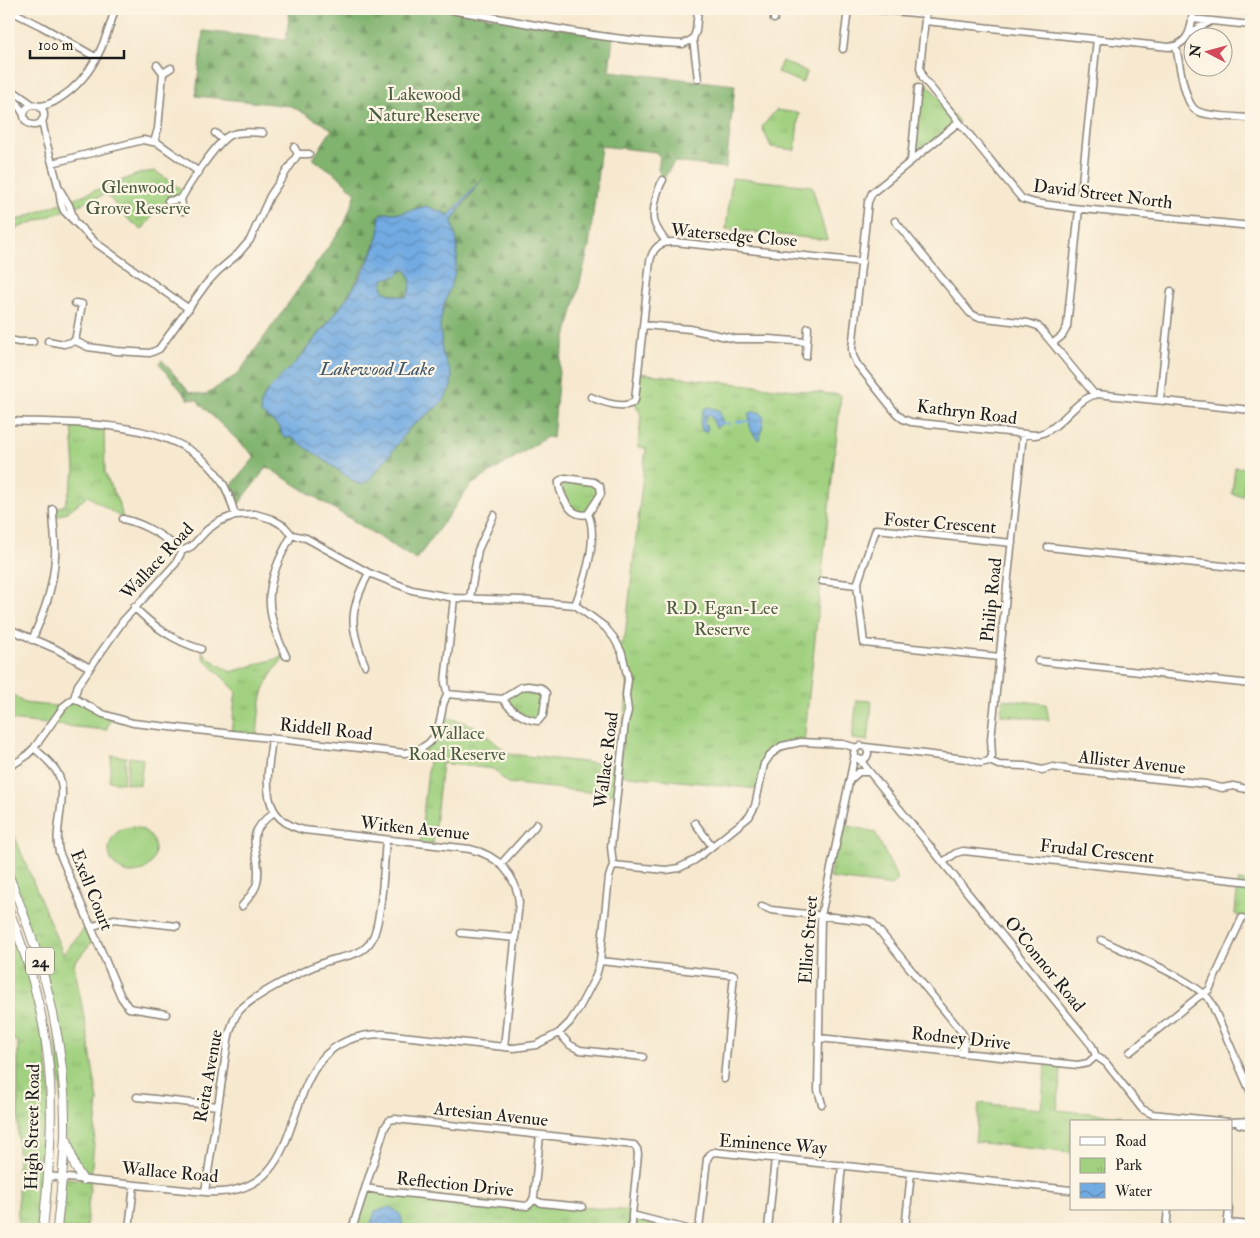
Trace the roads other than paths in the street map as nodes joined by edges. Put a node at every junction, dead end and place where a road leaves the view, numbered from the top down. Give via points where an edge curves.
1 (115, 9) edge
2 (444, 9) edge
3 (698, 9) edge
4 (775, 9) edge
5 (848, 9) edge
6 (870, 9) edge
7 (1193, 9) edge
8 (10, 11) edge
9 (926, 15) edge
10 (1192, 18) junction
11 (774, 19) dead end
12 (1211, 21) junction
13 (1251, 25) edge
14 (1191, 28) edge
15 (1199, 28) edge
16 (693, 39) junction
17 (1097, 39) junction
18 (1182, 41) edge
19 (1176, 46) junction
20 (843, 49) dead end
21 (97, 58) junction
22 (157, 65) dead end
23 (171, 68) dead end
24 (163, 73) junction
25 (698, 78) dead end
26 (9, 88) edge
27 (918, 88) dead end
28 (9, 94) edge
29 (54, 102) junction
30 (36, 105) junction
31 (24, 115) junction
32 (43, 117) junction
33 (1251, 118) edge
34 (959, 122) junction
35 (32, 125) junction
36 (215, 133) dead end
37 (263, 133) dead end
38 (224, 140) junction
39 (46, 141) junction
40 (154, 142) junction
41 (294, 147) dead end
42 (298, 154) junction
43 (309, 154) dead end
44 (910, 161) junction
45 (52, 163) junction
46 (199, 172) junction
47 (663, 180) dead end
48 (1081, 192) dead end
49 (181, 199) junction
50 (168, 201) dead end
51 (1079, 209) junction
52 (183, 211) dead end
53 (895, 221) dead end
54 (1251, 226) edge
55 (666, 242) junction
56 (862, 262) junction
57 (1172, 291) dead end
58 (81, 302) dead end
59 (188, 309) junction
60 (643, 325) junction
61 (808, 328) dead end
62 (9, 340) edge
63 (33, 342) dead end
64 (48, 342) dead end
65 (75, 342) junction
66 (807, 342) junction
67 (1053, 343) junction
68 (806, 356) dead end
69 (1094, 395) junction
70 (591, 397) dead end
71 (1160, 400) junction
72 (1251, 410) edge
73 (9, 421) edge
74 (1024, 434) junction
75 (53, 509) dead end
76 (588, 514) junction
77 (235, 515) junction
78 (494, 515) dead end
79 (123, 519) dead end
80 (292, 535) junction
81 (1012, 543) junction
82 (1048, 547) dead end
83 (182, 551) junction
84 (1251, 569) edge
85 (369, 573) junction
86 (822, 581) dead end
87 (858, 585) junction
88 (454, 598) junction
89 (470, 598) junction
90 (576, 605) junction
91 (134, 607) junction
92 (9, 629) edge
93 (32, 640) junction
94 (201, 649) dead end
95 (286, 656) dead end
96 (1000, 657) junction
97 (1038, 661) dead end
98 (365, 665) dead end
99 (90, 668) junction
100 (1251, 684) edge
101 (447, 694) junction
102 (74, 698) junction
103 (503, 699) junction
104 (272, 738) junction
105 (865, 747) joint
106 (34, 748) junction
107 (885, 751) junction
108 (860, 755) junction
109 (990, 759) junction
110 (9, 767) edge
111 (868, 770) junction
112 (850, 780) junction
113 (1251, 790) edge
114 (274, 812) junction
115 (695, 823) dead end
116 (537, 824) dead end
117 (386, 840) junction
118 (712, 846) junction
119 (943, 862) junction
120 (501, 864) junction
121 (613, 865) junction
122 (9, 876) edge
123 (1251, 882) edge
124 (242, 906) dead end
125 (762, 906) dead end
126 (9, 910) edge
127 (821, 916) junction
128 (1242, 918) dead end
129 (177, 926) dead end
130 (90, 927) junction
131 (461, 933) dead end
132 (516, 938) junction
133 (1101, 940) dead end
134 (600, 961) junction
135 (1204, 994) junction
136 (166, 1014) dead end
137 (559, 1033) junction
138 (819, 1038) junction
139 (504, 1047) junction
140 (1130, 1052) dead end
141 (963, 1053) junction
142 (1096, 1056) junction
143 (642, 1057) dead end
144 (724, 1079) dead end
145 (1251, 1093) edge
146 (137, 1097) dead end
147 (822, 1104) dead end
148 (218, 1106) junction
149 (1215, 1120) edge
150 (1251, 1121) edge
151 (1232, 1122) edge
152 (1251, 1126) edge
153 (65, 1133) junction
154 (540, 1134) junction
155 (775, 1158) junction
156 (842, 1165) junction
157 (911, 1173) junction
158 (48, 1176) junction
159 (62, 1177) junction
160 (83, 1180) junction
161 (134, 1185) junction
162 (366, 1188) junction
163 (1070, 1190) edge
164 (205, 1192) junction
165 (533, 1200) junction
166 (582, 1207) dead end
167 (1168, 1210) edge
168 (1229, 1210) edge
169 (632, 1215) junction
170 (1251, 1225) edge
171 (1227, 1226) edge
172 (698, 1228) edge
173 (43, 1229) edge
174 (57, 1229) edge
175 (129, 1229) edge
176 (352, 1229) edge
177 (627, 1229) edge
178 (632, 1229) edge
179 (687, 1229) edge
180 (768, 1229) edge
181 (836, 1229) edge
182 (905, 1229) edge
183 (1166, 1229) edge

1 - 21 street
2 - 16 street via 613,38 683,44
3 - 16 street
4 - 11 street
5 - 20 street
6 - 9 street
7 - 10 street
8 - 21 street
9 - 17 street
9 - 34 street, David Street North via 921,72
10 - 12 street
10 - 14 street
12 - 13 street
12 - 15 street
16 - 25 street
17 - 19 street
17 - 48 street
18 - 19 street
19 - 33 street via 1192,108 1202,113
21 - 29 street via 79,83
22 - 24 street
23 - 24 street
24 - 40 street
26 - 30 street
27 - 44 street
28 - 31 street
29 - 30 street
29 - 32 street
30 - 31 street via 28,107
30 - 32 street
31 - 35 street
32 - 35 street via 38,124
32 - 39 street
34 - 44 street, Kathryn Road
34 - 51 street, David Street North via 1022,199
35 - 39 street
36 - 38 street
37 - 38 street via 230,135
38 - 46 street
39 - 45 street
40 - 45 street via 135,141
40 - 46 street
41 - 42 street
42 - 43 street
42 - 59 street via 270,196 250,240 210,280
44 - 56 street, Kathryn Road via 870,196
45 - 59 street via 59,189 74,220 96,243
46 - 49 street
47 - 55 street via 658,189 654,218
49 - 50 street
49 - 52 street
51 - 54 street, David Street North
51 - 67 street via 1067,327
53 - 67 street via 970,313 981,318 1032,324
55 - 56 street, Watersedge Close
55 - 60 street, Watersedge Close via 658,246 651,256
56 - 74 street, Kathryn Road via 853,356 896,413 911,422
57 - 71 street
58 - 65 street
59 - 65 street via 155,352 108,351
60 - 66 street via 736,339
60 - 70 street, Watersedge Close via 634,401 627,405
61 - 66 street
62 - 63 street
64 - 65 street
66 - 68 street
67 - 69 street
69 - 71 street
69 - 74 street, Kathryn Road via 1044,432
71 - 72 street
73 - 77 street via 120,426 166,438 200,457 216,473 227,491
74 - 81 street, Philip Road
75 - 93 street via 55,556 52,584
76 - 76 street via 572,510 559,488 561,479 594,482 600,486 601,494
76 - 90 street via 592,524 590,547
77 - 80 street, Wallace Road via 255,514 268,518 284,526
77 - 83 street, Wallace Road via 212,526 192,546
78 - 89 street via 478,550
79 - 83 street via 151,529
80 - 85 street, Wallace Road via 306,538
80 - 95 street via 275,567 270,595 272,621
81 - 87 street, Foster Crescent via 876,529
81 - 96 street, Philip Road
82 - 84 street
83 - 91 street, Wallace Road via 176,563
85 - 88 street, Wallace Road via 412,590
85 - 98 street via 356,602 353,619 355,640
86 - 87 street
87 - 96 street, Foster Crescent via 864,643
88 - 89 street, Wallace Road
88 - 101 street, Riddell Road via 445,682
89 - 90 street, Wallace Road
90 - 121 street, Wallace Road via 611,634 628,673 628,711 611,847
91 - 94 street via 168,635
91 - 99 street, Wallace Road
92 - 93 street
93 - 99 street
96 - 109 street, Philip Road
97 - 100 street
99 - 102 street, Wallace Road via 78,685
101 - 103 street
101 - 104 street, Riddell Road via 437,733 429,743 415,751 405,753
102 - 104 street, Riddell Road via 103,714 127,722
102 - 106 street, Wallace Road via 64,706
103 - 103 street via 524,686 543,689 546,693 542,718 538,721 532,721
104 - 114 street via 267,790
105 - 107 street, Allister Avenue
105 - 108 street, O'Connor Road via 868,752
106 - 110 street, Wallace Road
106 - 130 street, Exell Court via 60,776 58,846
107 - 108 street, Allister Avenue
107 - 109 street, Allister Avenue via 981,763
108 - 111 street, O'Connor Road
108 - 112 street, Elliot Street
108 - 118 street via 832,745 796,743 782,746 768,758 762,771 758,798 752,812 741,825
109 - 113 street, Allister Avenue via 999,765 1031,766 1042,770 1056,767
111 - 112 street via 859,772
111 - 119 street, O'Connor Road
112 - 127 street, Elliot Street
114 - 117 street, Witken Avenue via 288,825 298,829
114 - 124 street via 256,832 257,882
115 - 118 street
116 - 120 street
117 - 120 street, Witken Avenue via 470,848
117 - 148 street, Reita Avenue via 378,922 372,940 359,952 301,973 255,998 239,1012 230,1032
118 - 121 street via 690,863 672,870
119 - 123 street, Frudal Crescent via 963,851
119 - 142 street, O'Connor Road via 1091,1044
120 - 132 street, Witken Avenue via 510,875 518,895
121 - 134 street, Wallace Road
122 - 153 main road, High Street Road / 24 via 50,994 61,1064
125 - 127 street
126 - 158 main road, High Street Road / 24 via 30,970 45,1035 50,1097
127 - 138 street, Elliot Street
127 - 141 street via 868,921 876,925 961,1031
128 - 135 street via 1211,988
129 - 130 street via 114,919
130 - 136 street, Exell Court via 125,1005 135,1010
131 - 132 street
132 - 139 street, Witken Avenue
133 - 135 street via 1190,983
134 - 137 street, Wallace Road via 584,1000
134 - 144 street via 734,975
135 - 140 street
135 - 145 street via 1211,1002
137 - 139 street, Wallace Road via 536,1045
137 - 143 street via 580,1050
138 - 141 street, Rodney Drive
138 - 147 street, Elliot Street via 818,1090
139 - 164 street, Wallace Road via 383,1034 347,1041 322,1058 309,1076 284,1149 270,1169 259,1179 238,1189
141 - 142 street, Rodney Drive via 1081,1065
142 - 149 street, O'Connor Road via 1106,1063 1147,1112
146 - 148 street
148 - 164 street, Reita Avenue
150 - 151 street, O'Connor Road
151 - 152 street, O'Connor Road
153 - 159 main road, High Street Road / 24
153 - 160 main road
154 - 162 street, Artesian Avenue via 392,1120 385,1127
154 - 165 street, Reflection Drive
154 - 169 street, Artesian Avenue via 634,1146 638,1154
155 - 156 street, Eminence Way
155 - 172 street, Eminence Way via 711,1153 707,1161
155 - 180 street
156 - 157 street, Eminence Way
156 - 181 street
157 - 163 street, Eminence Way
157 - 182 street
158 - 159 street, Wallace Road
158 - 173 main road, High Street Road / 24
159 - 160 street, Wallace Road
159 - 174 main road, High Street Road / 24
160 - 161 street, Wallace Road
161 - 164 street, Wallace Road
161 - 175 street
162 - 165 street, Reflection Drive via 520,1206 530,1205
162 - 176 street, Artesian Avenue
165 - 166 street
167 - 183 street
168 - 171 street
169 - 177 street, Artesian Avenue
169 - 178 street, Artesian Avenue
169 - 179 street
170 - 171 street

